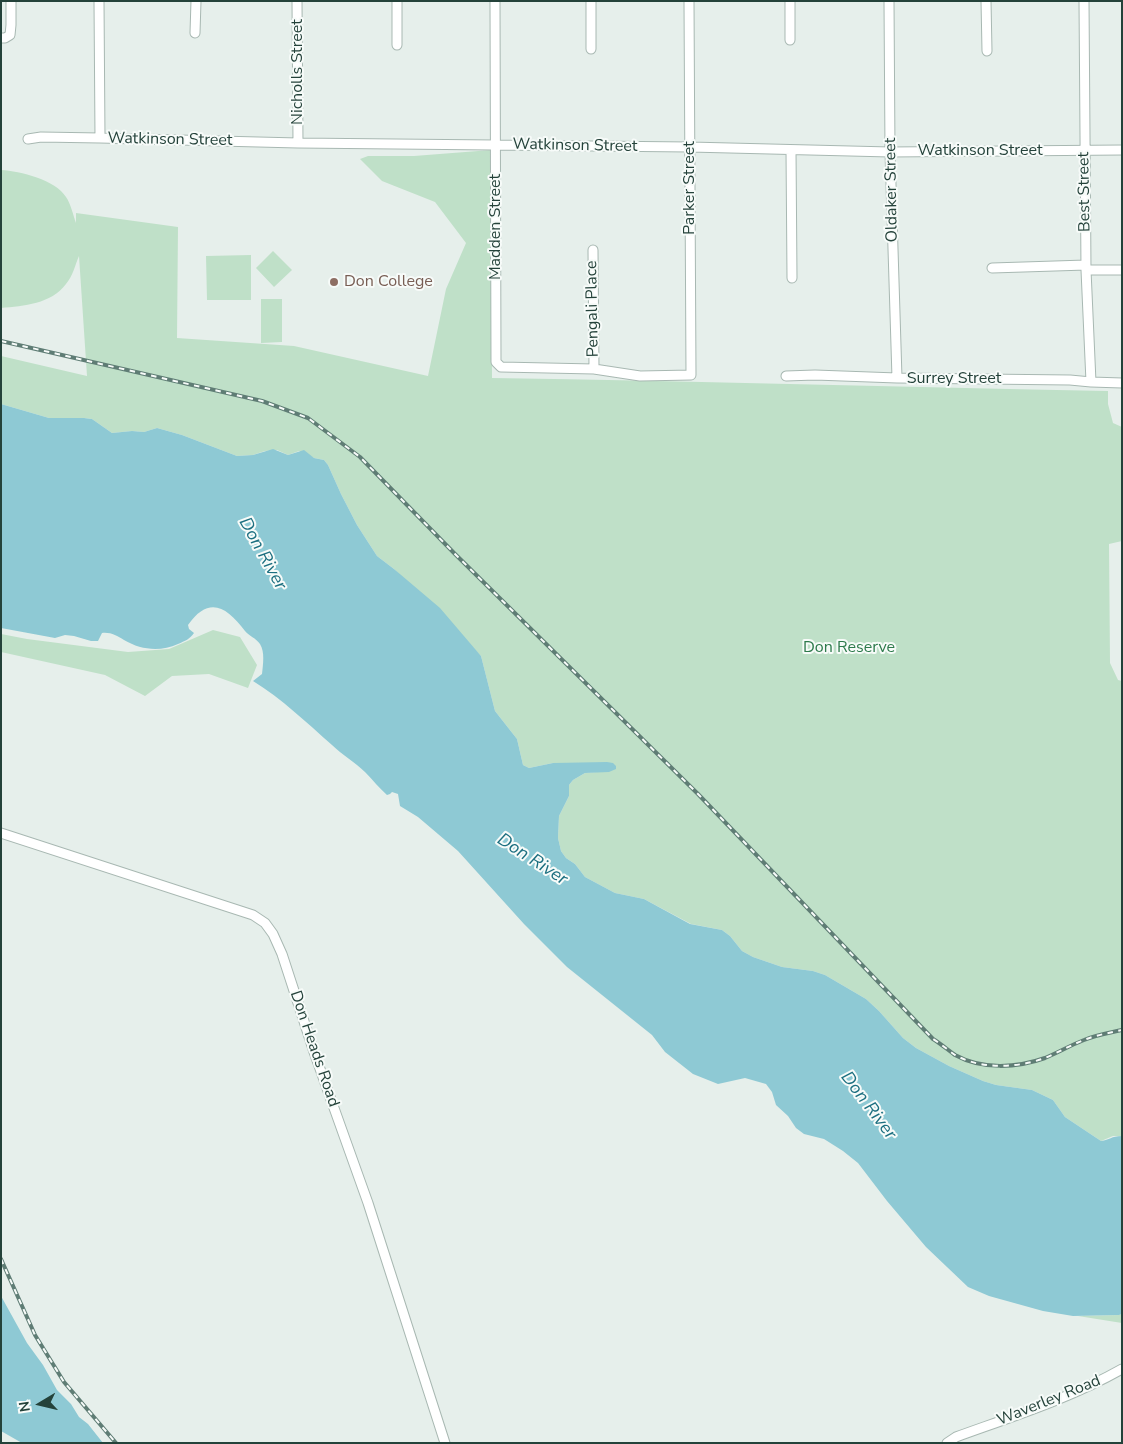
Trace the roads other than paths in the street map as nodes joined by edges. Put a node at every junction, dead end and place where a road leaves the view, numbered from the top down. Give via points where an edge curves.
1 (11, 1) edge
2 (99, 1) edge
3 (196, 1) edge
4 (297, 1) edge
5 (397, 1) edge
6 (495, 1) edge
7 (591, 1) edge
8 (690, 1) edge
9 (790, 1) edge
10 (889, 1) edge
11 (986, 1) edge
12 (1084, 1) edge
13 (195, 33) dead end
14 (1, 38) edge
15 (790, 40) dead end
16 (398, 45) dead end
17 (591, 49) dead end
18 (987, 51) dead end
19 (100, 138) junction
20 (28, 139) dead end
21 (298, 143) junction
22 (496, 146) junction
23 (690, 147) junction
24 (792, 150) junction
25 (1085, 150) junction
26 (1122, 150) edge
27 (890, 152) junction
28 (593, 250) dead end
29 (1086, 267) junction
30 (992, 268) dead end
31 (1122, 270) edge
32 (792, 278) dead end
33 (594, 370) junction
34 (786, 376) dead end
35 (897, 378) junction
36 (1091, 382) junction
37 (1122, 383) edge
38 (1, 833) edge
39 (1122, 1369) edge
40 (445, 1443) edge
41 (948, 1443) edge

1 - 14 street via 10,35
2 - 19 street
3 - 13 street
4 - 21 street, Nicholls Street
5 - 16 street
6 - 22 street, Madden Street
7 - 17 street
8 - 23 street, Parker Street
9 - 15 street
10 - 27 street, Oldaker Street
11 - 18 street
12 - 25 street, Best Street
19 - 20 street, Watkinson Street
19 - 21 street, Watkinson Street
21 - 22 street, Watkinson Street
22 - 23 street, Watkinson Street
22 - 33 street, Madden Street via 496,362 502,367
23 - 24 street, Watkinson Street
23 - 33 street, Parker Street via 691,375 640,376
24 - 27 street, Watkinson Street
24 - 32 street
25 - 26 street, Watkinson Street
25 - 27 street, Watkinson Street
25 - 29 street, Best Street
27 - 35 street, Oldaker Street
28 - 33 street, Pengali Place
29 - 30 street
29 - 31 street
29 - 36 street, Best Street
34 - 35 street, Surrey Street
35 - 36 street, Surrey Street
36 - 37 street, Surrey Street
38 - 40 street, Don Heads Road via 253,915 265,923 282,954 368,1203
39 - 41 street, Waverley Road

